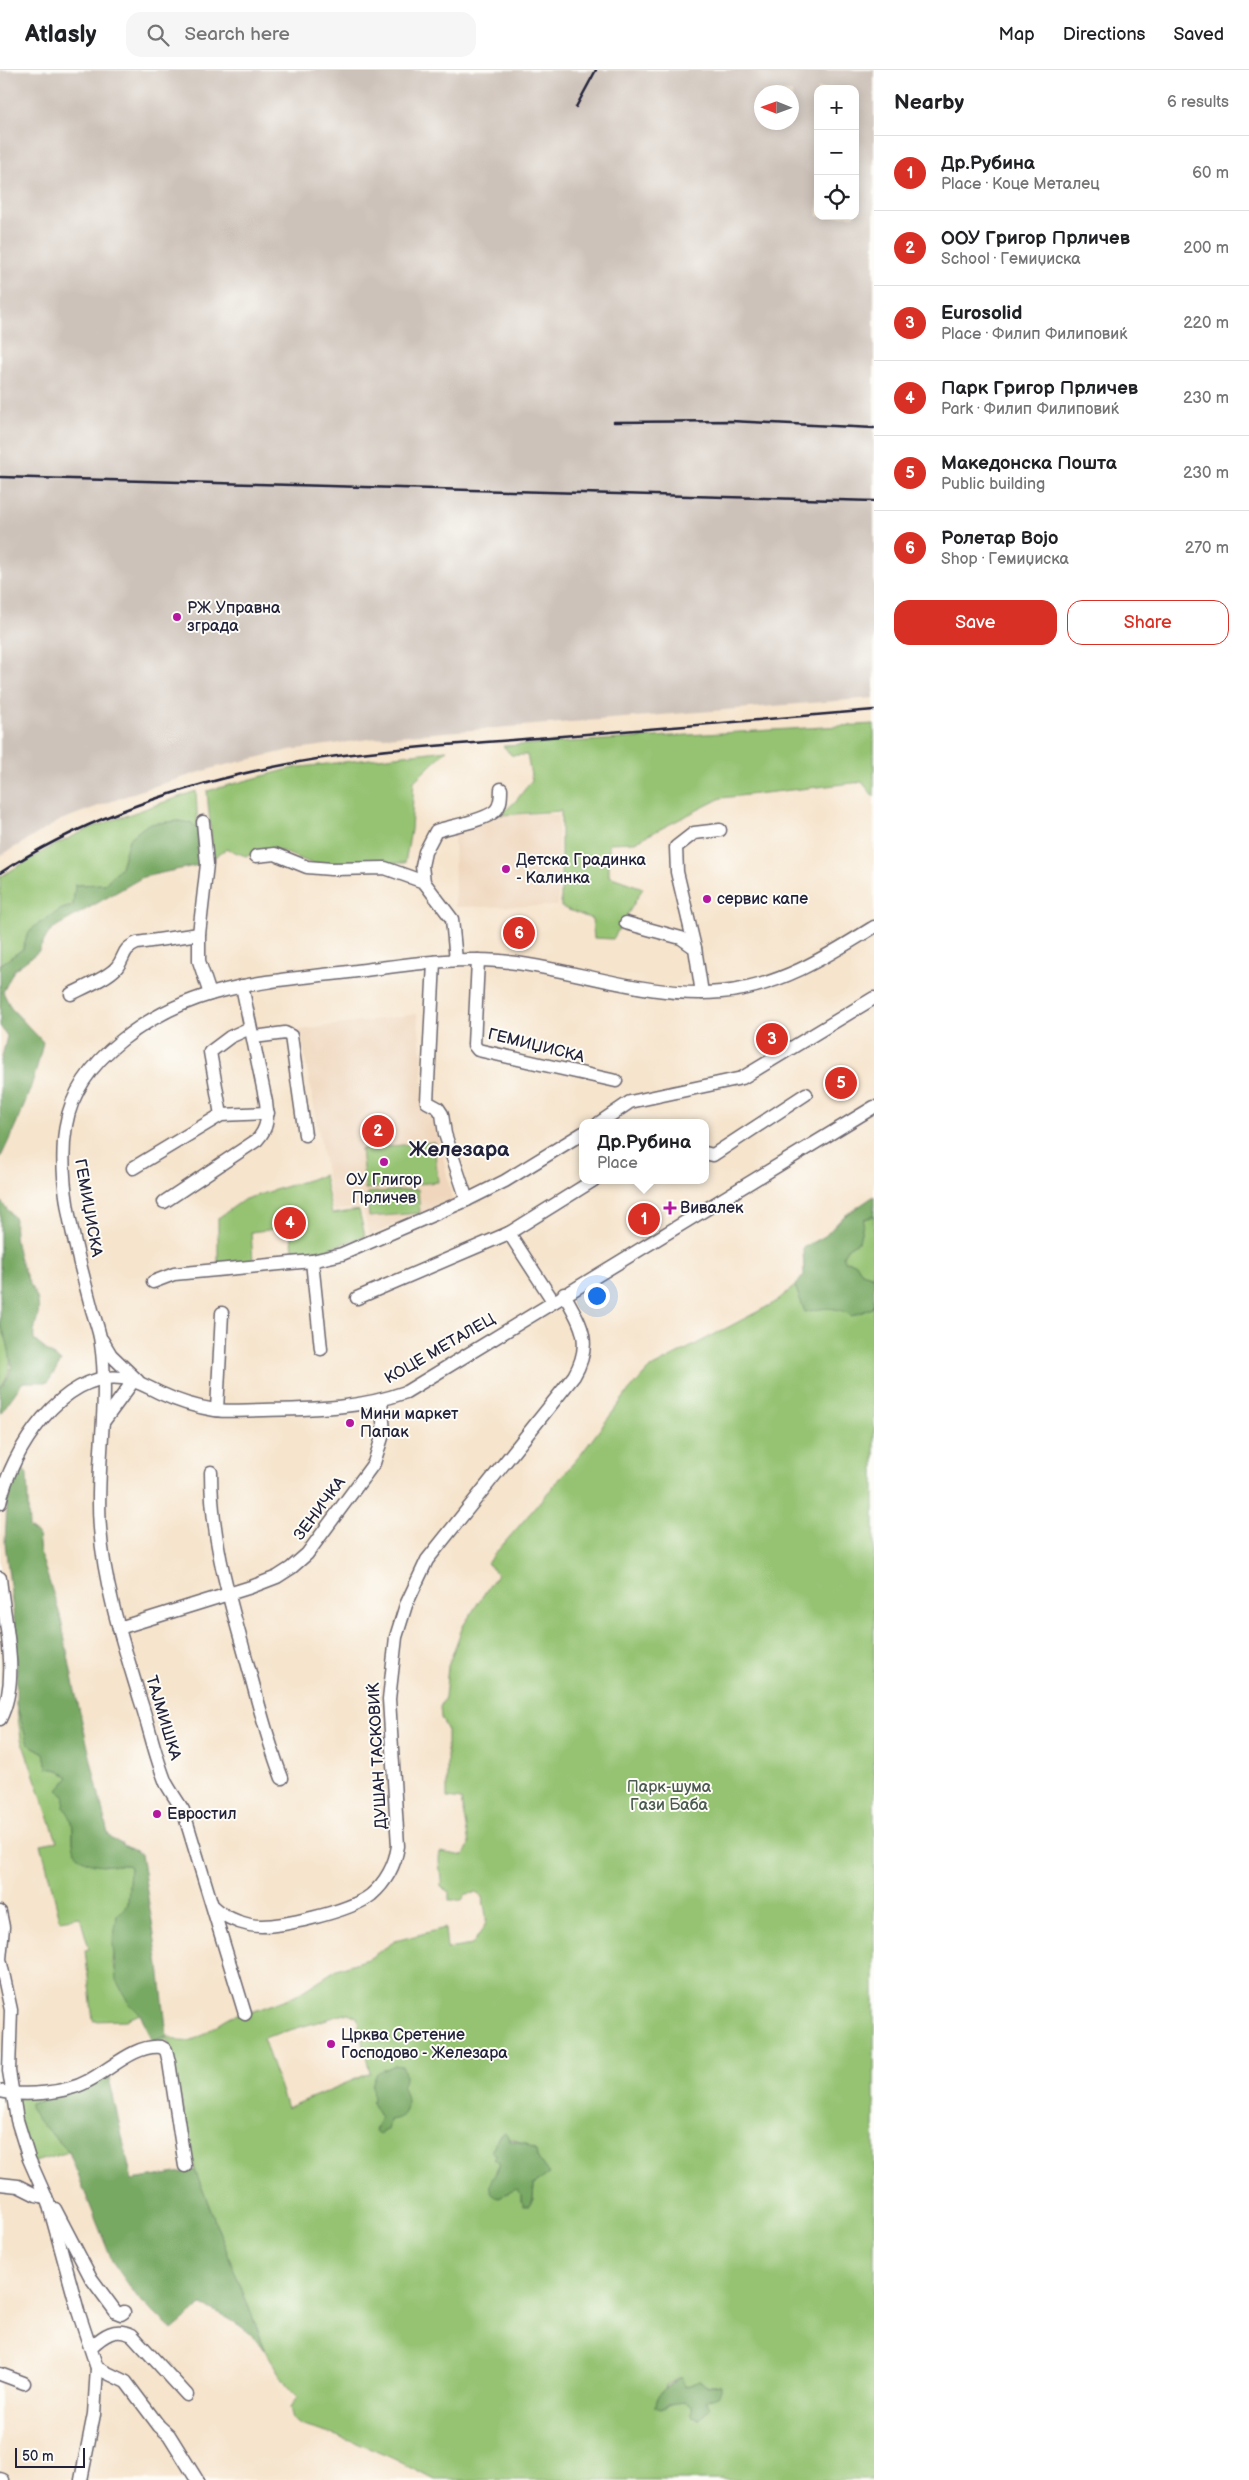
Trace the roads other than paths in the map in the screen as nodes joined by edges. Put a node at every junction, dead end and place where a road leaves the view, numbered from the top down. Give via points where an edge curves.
1 (501, 789) dead end
2 (203, 822) dead end
3 (720, 830) dead end
4 (256, 856) dead end
5 (424, 882) junction
6 (626, 923) dead end
7 (874, 927) edge
8 (199, 934) junction
9 (695, 948) junction
10 (456, 960) junction
11 (478, 960) junction
12 (434, 962) junction
13 (242, 986) junction
14 (702, 993) junction
15 (71, 994) dead end
16 (210, 994) junction
17 (874, 998) edge
18 (252, 1032) junction
19 (616, 1081) dead end
20 (806, 1094) dead end
21 (874, 1108) edge
22 (268, 1113) junction
23 (222, 1115) junction
24 (604, 1119) edge
25 (305, 1135) dead end
26 (579, 1135) edge
27 (709, 1154) edge
28 (133, 1168) dead end
29 (588, 1184) edge
30 (467, 1200) junction
31 (164, 1202) dead end
32 (509, 1233) junction
33 (312, 1262) junction
34 (153, 1282) dead end
35 (559, 1297) junction
36 (358, 1298) dead end
37 (222, 1313) dead end
38 (101, 1338) junction
39 (320, 1349) dead end
40 (104, 1377) junction
41 (136, 1380) junction
42 (381, 1401) junction
43 (216, 1410) junction
44 (104, 1421) junction
45 (211, 1472) dead end
46 (0, 1503) edge
47 (0, 1578) edge
48 (227, 1593) junction
49 (119, 1628) junction
50 (0, 1719) edge
51 (282, 1778) dead end
52 (213, 1906) junction
53 (0, 1912) edge
54 (246, 2014) dead end
55 (6, 2092) edge
56 (185, 2166) dead end
57 (0, 2184) edge
58 (47, 2199) junction
59 (124, 2312) dead end
60 (91, 2346) junction
61 (97, 2368) junction
62 (0, 2374) edge
63 (24, 2383) dead end
64 (187, 2395) dead end
65 (81, 2480) edge
66 (197, 2480) edge

1 - 5 street via 496,810 436,831 430,838 424,859
2 - 8 street via 206,864
3 - 9 street via 694,833 676,847 676,872
4 - 5 street via 275,854 315,868 385,868
5 - 10 street via 452,919
6 - 9 street via 681,938
7 - 14 street, ГЕМИЏИСКА via 816,963 777,979 740,989
8 - 15 street via 137,943 124,952 117,967
8 - 16 street via 199,961
9 - 14 street
10 - 11 street, ГЕМИЏИСКА
10 - 12 street, ГЕМИЏИСКА
11 - 14 street, ГЕМИЏИСКА via 527,965 639,989
11 - 19 street, ГЕМИЏИСКА via 474,1045 478,1050
12 - 13 street, ГЕМИЏИСКА
12 - 30 street via 427,1102 442,1114 445,1134
13 - 16 street, ГЕМИЏИСКА
13 - 18 street
16 - 38 street, ГЕМИЏИСКА via 161,1015 106,1053 80,1087 66,1120 62,1157 64,1181 89,1299
17 - 24 street via 742,1078 630,1102
18 - 22 street
18 - 23 street via 230,1038 210,1052
18 - 25 street via 291,1036
20 - 27 street via 713,1155
21 - 35 street, КОЦЕ МЕТАЛЕЦ
22 - 23 street
22 - 31 street via 265,1129 257,1140
23 - 28 street
26 - 30 street via 505,1181
29 - 32 street
30 - 33 street via 342,1254
32 - 35 street
32 - 36 street
33 - 34 street via 211,1269 174,1274
33 - 39 street
35 - 42 street, КОЦЕ МЕТАЛЕЦ via 406,1392
35 - 52 street, ДУШАН ТАСКОВИЌ via 583,1335 582,1362 427,1560 406,1605 396,1637 390,1699 398,1846 388,1874 363,1900 285,1923 250,1925 222,1914
37 - 43 street
38 - 40 street, ГЕМИЏИСКА
38 - 41 street, КОЦЕ МЕТАЛЕЦ via 111,1355
40 - 41 street, КОЦЕ МЕТАЛЕЦ
40 - 44 street, ТАЈМИШКА
40 - 46 street via 92,1380 42,1418 13,1461
41 - 43 street, КОЦЕ МЕТАЛЕЦ via 191,1405
41 - 44 street
42 - 43 street, КОЦЕ МЕТАЛЕЦ via 314,1409
42 - 48 street, ЗЕНИЧКА via 384,1431 374,1463 307,1554 277,1577
44 - 49 street, ТАЈМИШКА via 100,1528 106,1573
45 - 48 street via 216,1545
47 - 50 street via 9,1674 6,1704
48 - 49 street, ЗЕНИЧКА
48 - 51 street
49 - 52 street, ТАЈМИШКА via 166,1783 183,1810
52 - 54 street, ТАЈМИШКА
53 - 55 street via 3,1926 1,1965 11,2010
55 - 56 street via 74,2087 141,2050 161,2047 166,2050 169,2062
55 - 58 street
57 - 58 street via 18,2186
58 - 59 street via 57,2211 85,2268 103,2295 118,2314
58 - 60 street
60 - 61 street
60 - 64 street via 111,2332 122,2331 132,2335
61 - 65 street via 94,2414
61 - 66 street via 126,2382 169,2435
62 - 63 street

